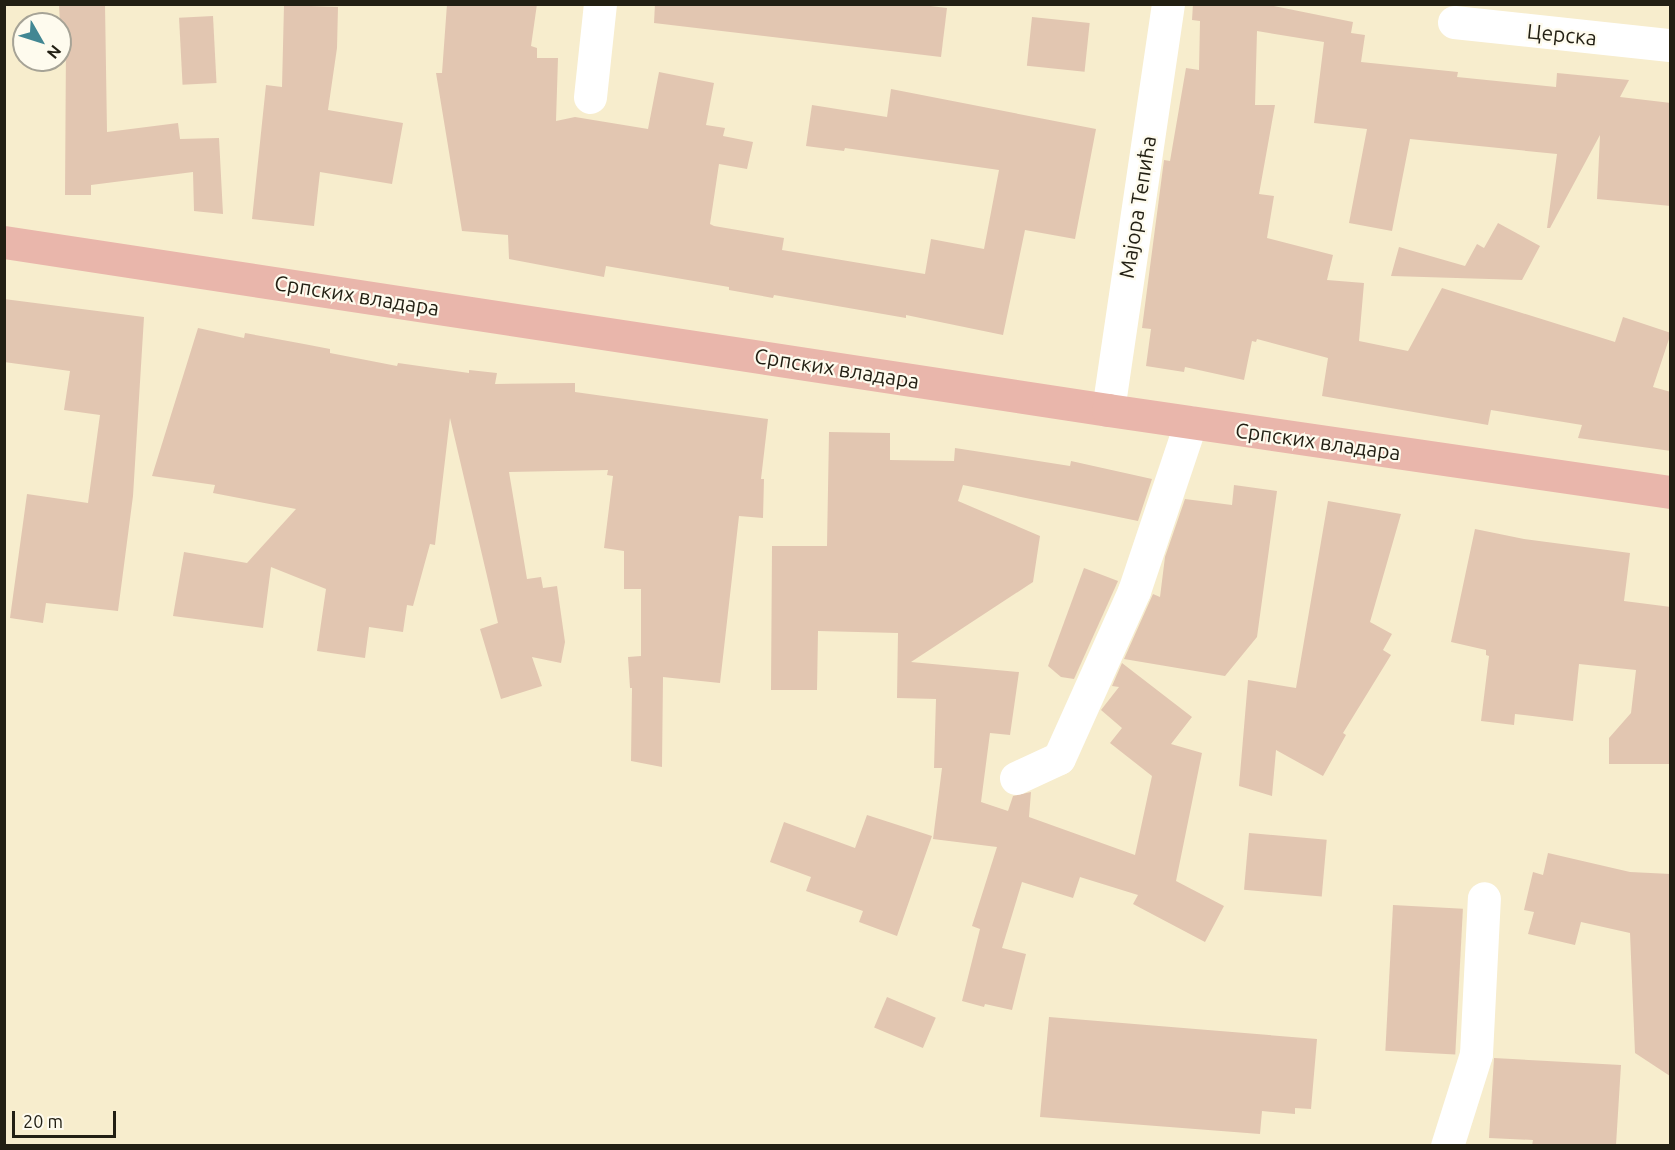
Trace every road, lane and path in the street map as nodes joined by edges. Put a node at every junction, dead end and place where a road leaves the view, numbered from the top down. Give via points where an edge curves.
1 (600, 4) edge
2 (1168, 4) edge
3 (1454, 22) dead end
4 (1671, 45) edge
5 (590, 97) dead end
6 (4, 242) edge
7 (1108, 410) junction
8 (1191, 422) junction
9 (1671, 492) edge
10 (1016, 778) dead end
11 (1484, 898) dead end
12 (1447, 1146) edge

1 - 5 street
2 - 7 street, Мајора Тепића
3 - 4 street, Церска
6 - 7 main road, Српских владара
7 - 8 main road, Српских владара
8 - 9 main road, Српских владара
8 - 10 street via 1134,591 1059,758
11 - 12 street via 1476,1054

